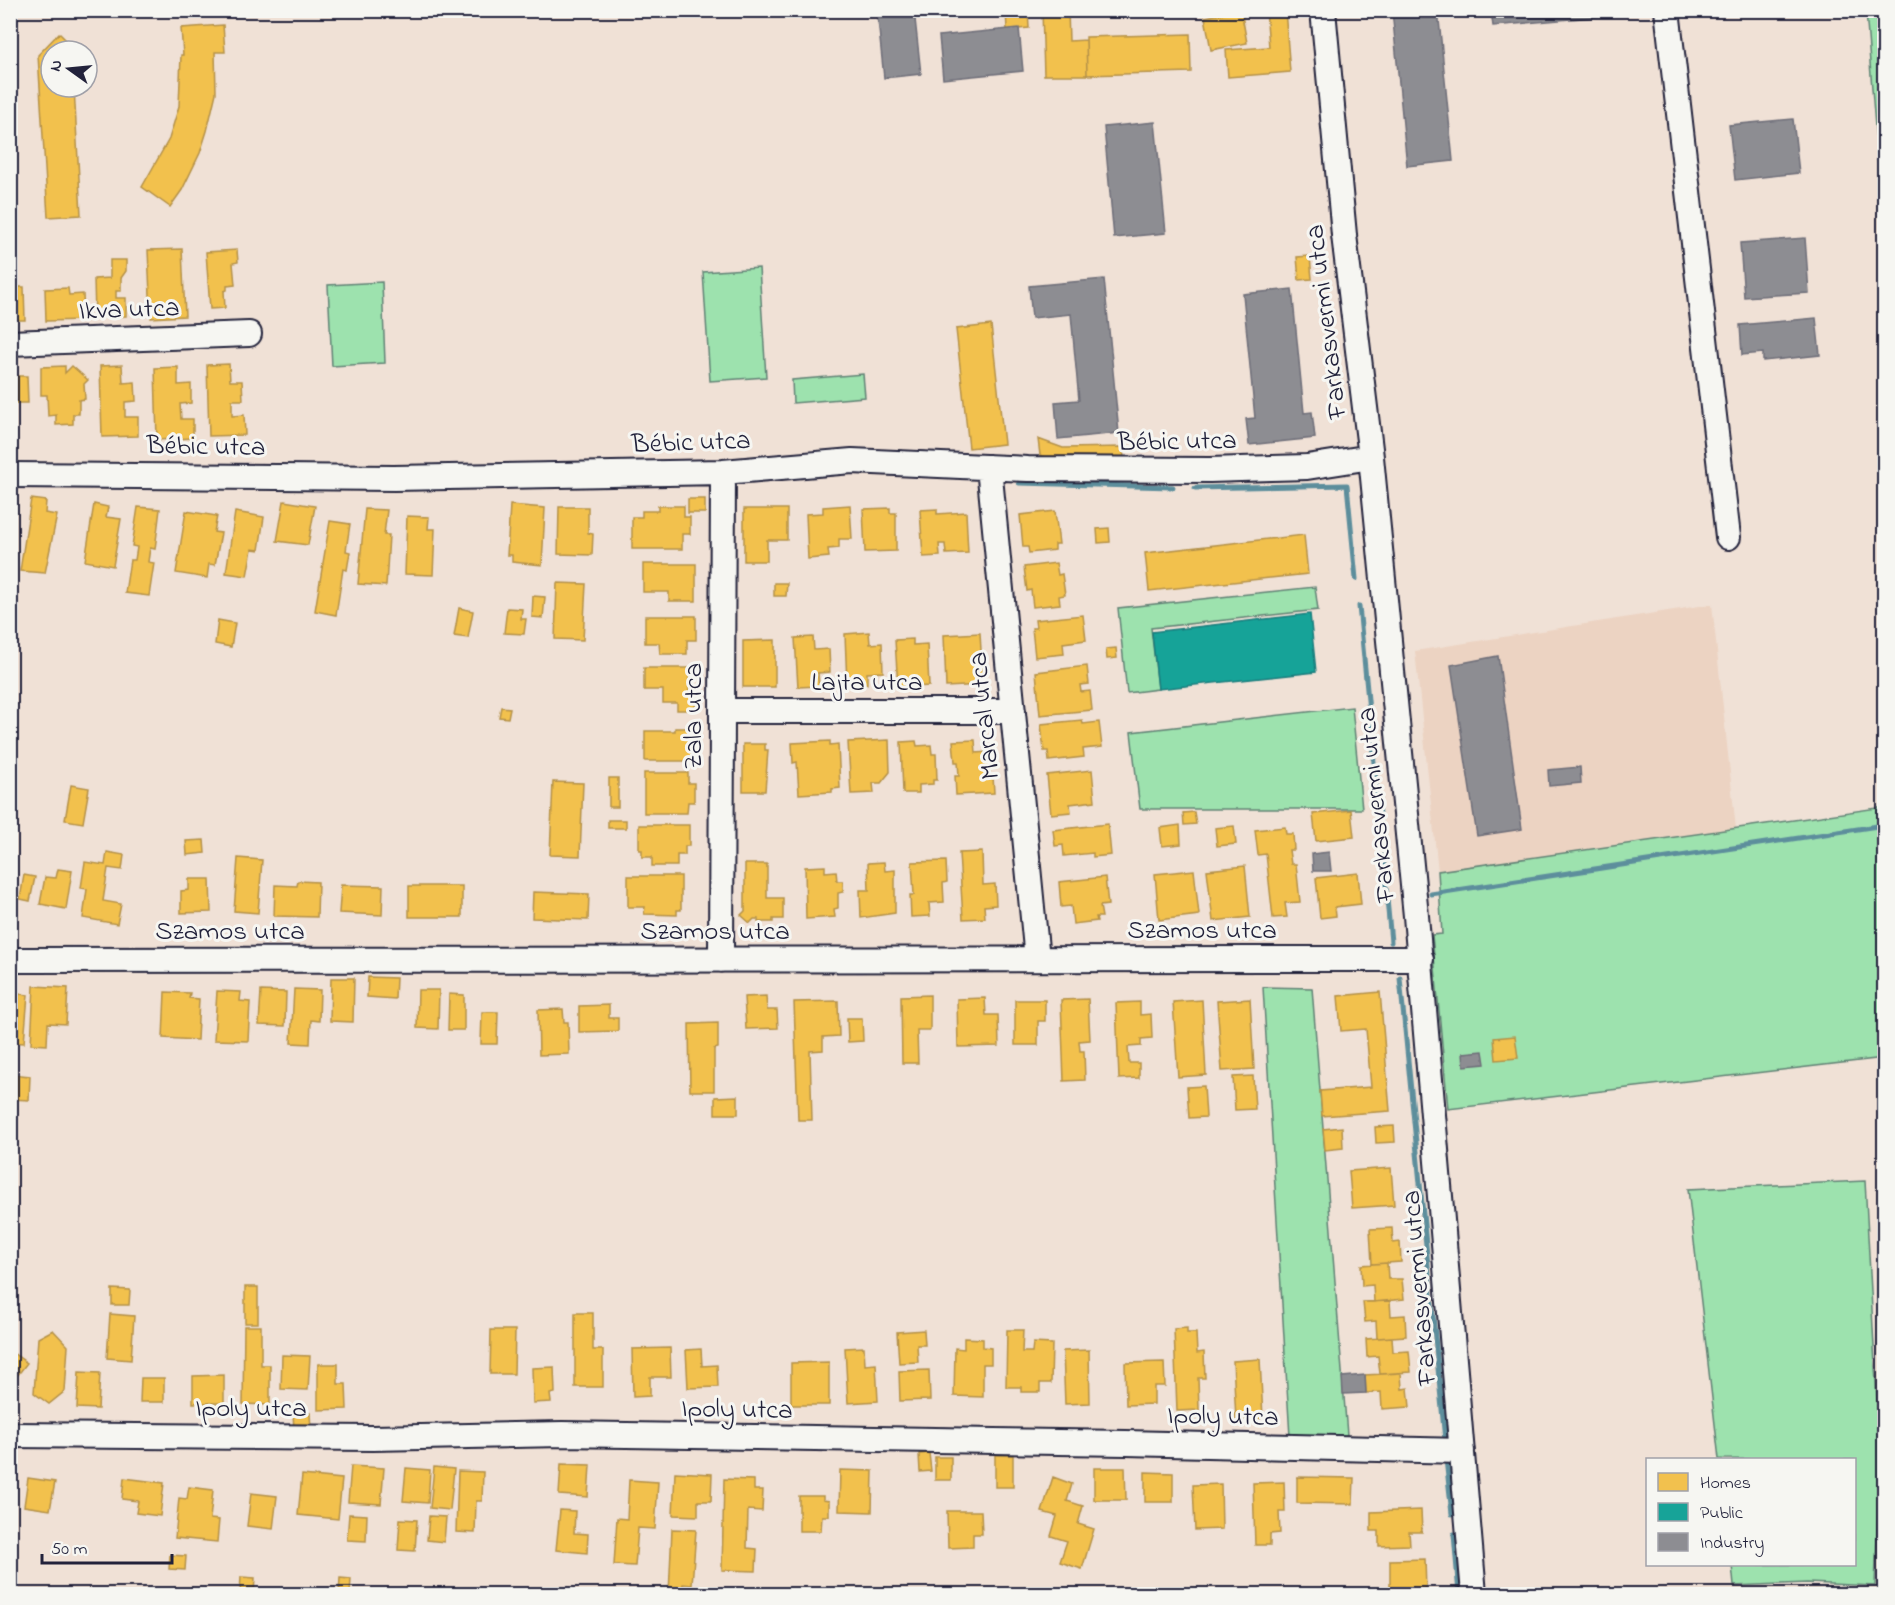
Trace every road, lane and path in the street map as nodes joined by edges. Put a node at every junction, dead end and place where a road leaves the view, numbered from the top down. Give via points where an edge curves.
1 (1323, 10) edge
2 (1667, 10) edge
3 (249, 334) dead end
4 (10, 343) edge
5 (1371, 457) junction
6 (989, 467) junction
7 (723, 472) junction
8 (10, 475) edge
9 (1728, 537) dead end
10 (722, 711) junction
11 (1013, 711) junction
12 (1037, 959) junction
13 (1420, 959) junction
14 (10, 960) edge
15 (721, 960) junction
16 (10, 1435) edge
17 (1462, 1451) junction
18 (1474, 1594) edge

1 - 5 street, Farkasvermi utca via 1344,235
2 - 9 street
3 - 4 street, Ikva utca
5 - 6 street, Bébic utca via 1307,467 1221,470
5 - 13 street, Farkasvermi utca
6 - 7 street, Bébic utca via 852,461
6 - 11 street, Marcal utca
7 - 8 street, Bébic utca via 339,478
7 - 10 street, Zala utca
10 - 11 street, Lajta utca
10 - 15 street, Zala utca
11 - 12 street, Marcal utca
12 - 13 street, Szamos utca
12 - 15 street, Szamos utca
13 - 17 street, Farkasvermi utca
14 - 15 street, Szamos utca
16 - 17 street, Ipoly utca via 373,1438 562,1434
17 - 18 street, Farkasvermi utca

